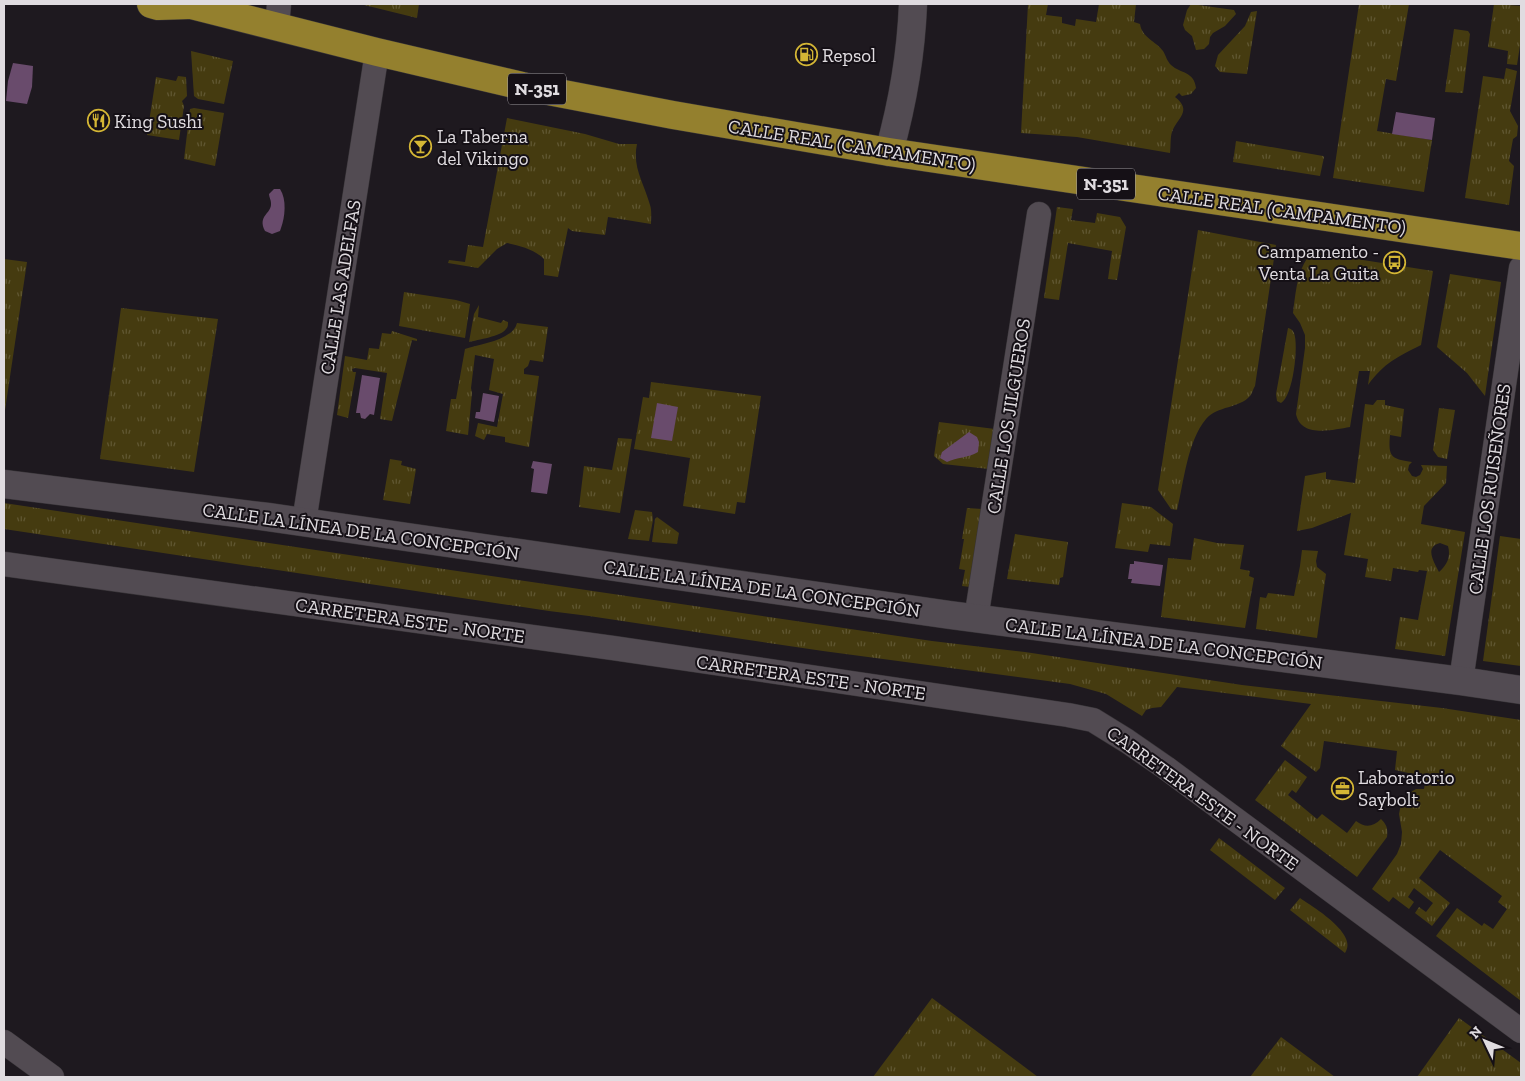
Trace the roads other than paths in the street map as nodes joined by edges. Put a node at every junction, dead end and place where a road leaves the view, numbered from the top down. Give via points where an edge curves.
1 (151, 4) edge
2 (913, 4) edge
3 (188, 5) edge
4 (278, 15) edge
5 (377, 52) junction
6 (889, 152) junction
7 (1039, 214) dead end
8 (1521, 246) edge
9 (1521, 268) edge
10 (4, 484) edge
11 (304, 522) junction
12 (4, 564) edge
13 (976, 619) junction
14 (1460, 681) junction
15 (1521, 690) edge
16 (1521, 1031) edge
17 (4, 1042) edge
18 (52, 1077) edge

1 - 3 highway, CALLE REAL (CAMPAMENTO) / N-351
2 - 6 street via 908,63
3 - 4 highway, CALLE REAL (CAMPAMENTO) / N-351
4 - 5 highway, CALLE REAL (CAMPAMENTO) / N-351
5 - 6 highway, CALLE REAL (CAMPAMENTO) / N-351 via 638,109
5 - 11 street, CALLE LAS ADELFAS
6 - 8 highway, CALLE REAL (CAMPAMENTO) / N-351
7 - 13 street, CALLE LOS JILGUEROS
9 - 14 street, CALLE LOS RUISEÑORES
10 - 11 street, CALLE LA LÍNEA DE LA CONCEPCIÓN
11 - 13 street, CALLE LA LÍNEA DE LA CONCEPCIÓN
12 - 16 street, CARRETERA ESTE - NORTE via 623,650 1093,720 1166,768
13 - 14 street, CALLE LA LÍNEA DE LA CONCEPCIÓN
14 - 15 street, CALLE LA LÍNEA DE LA CONCEPCIÓN
17 - 18 street

